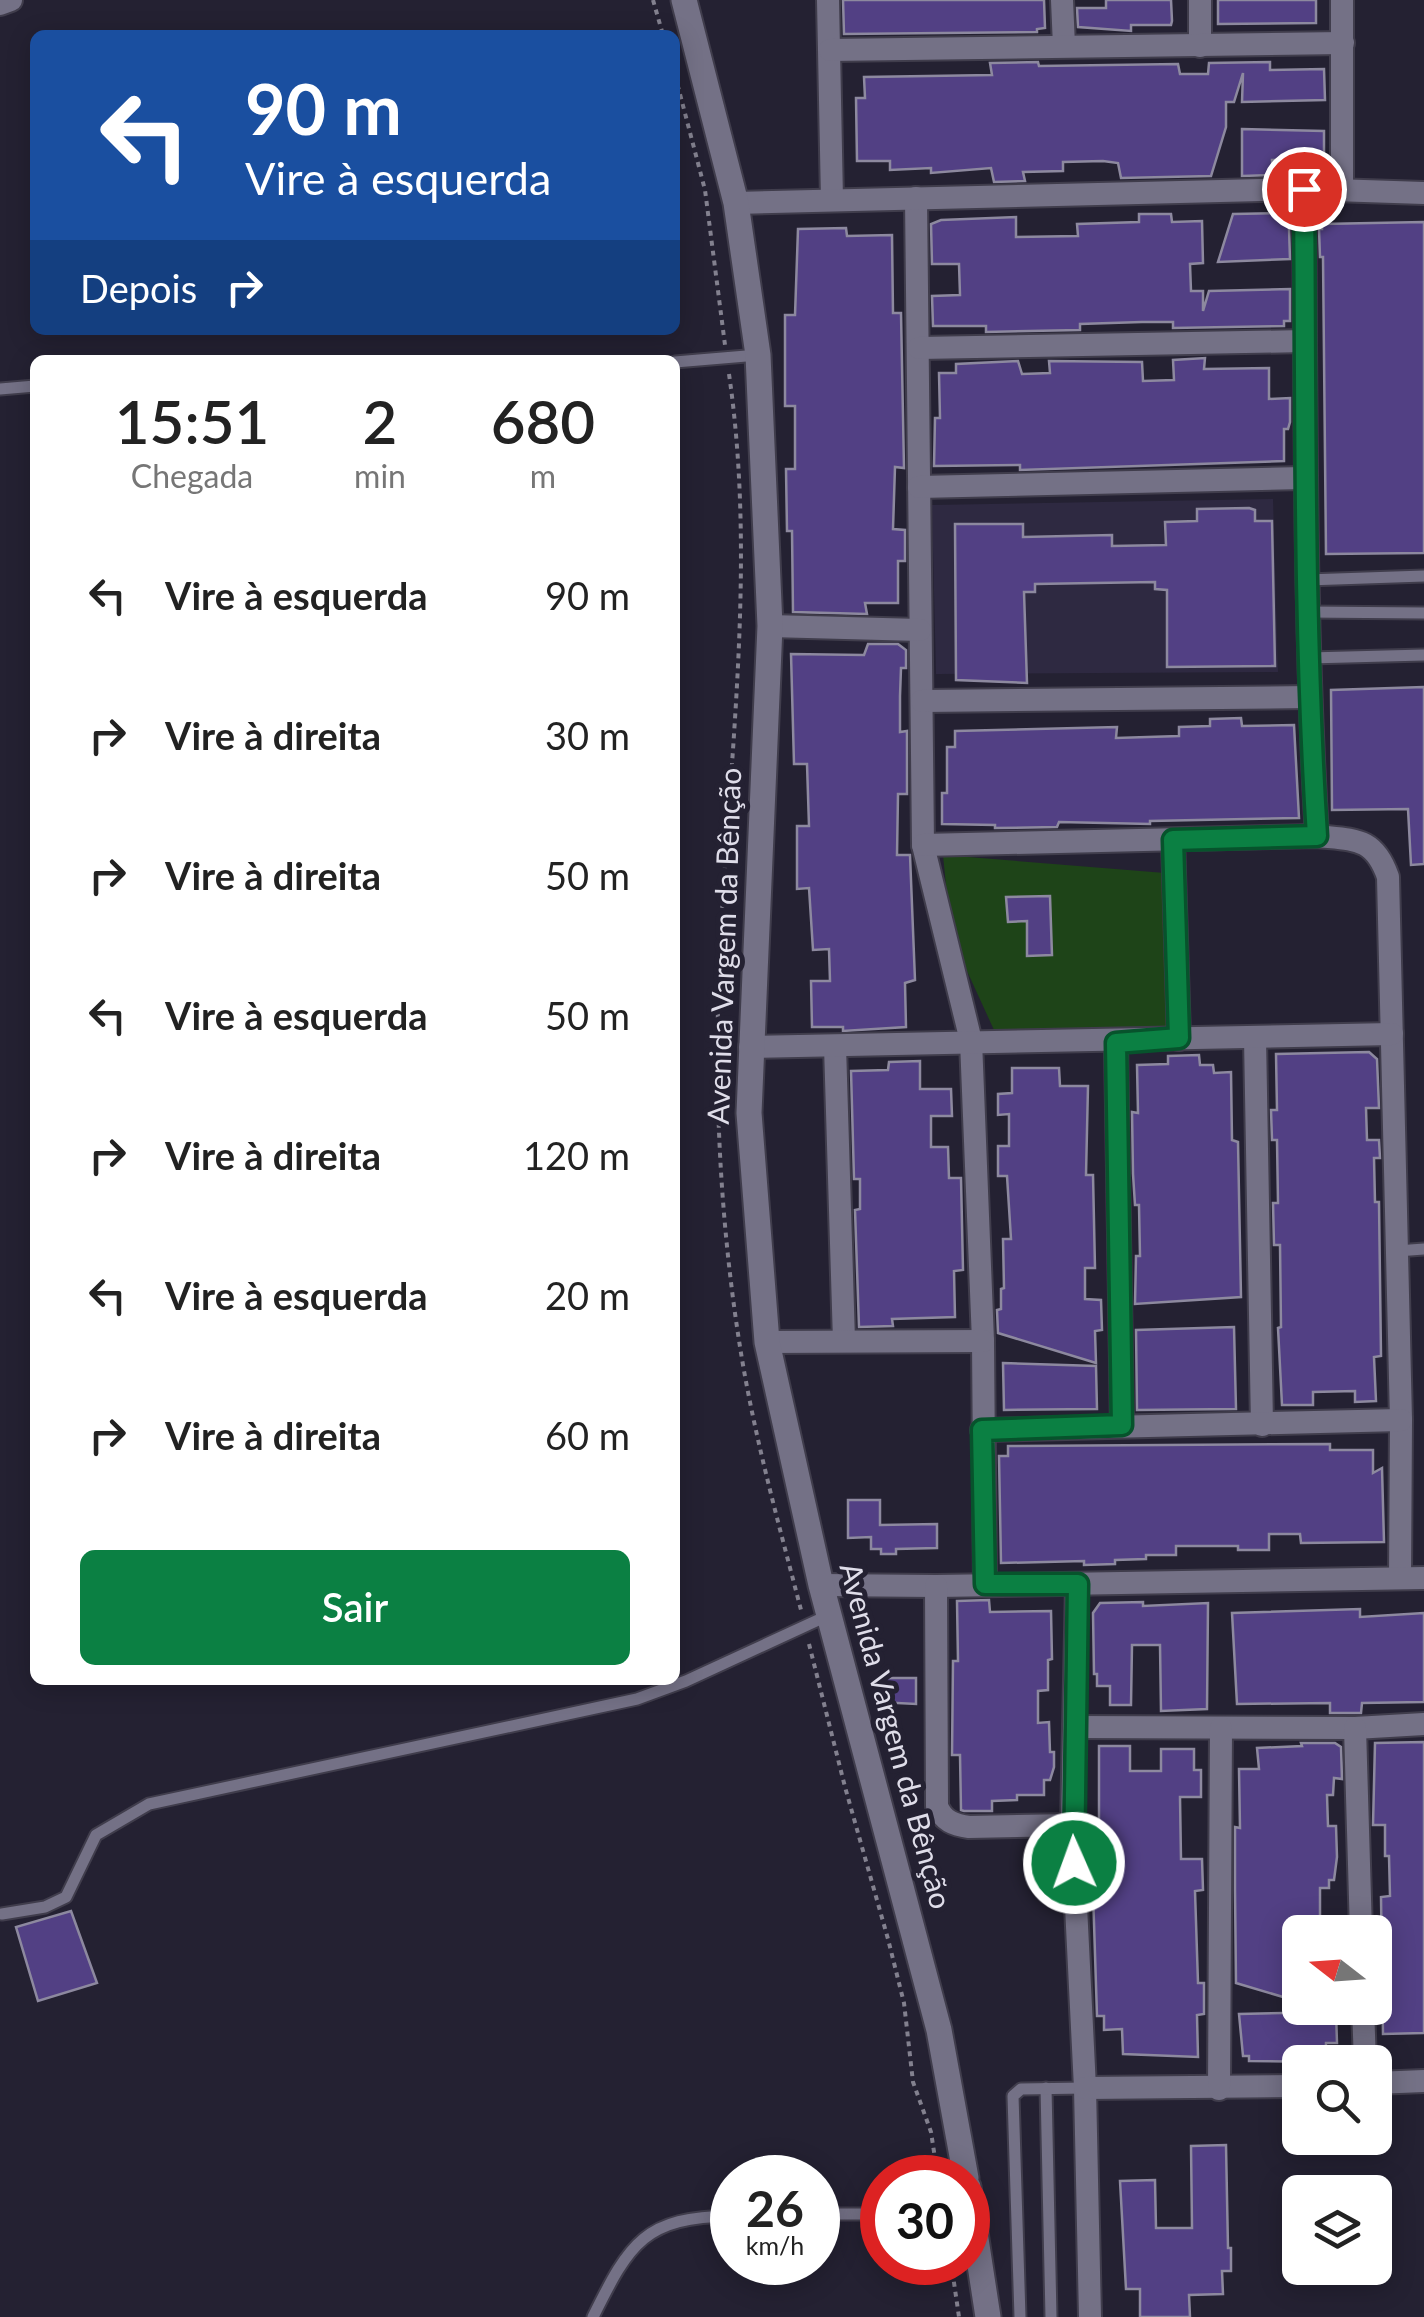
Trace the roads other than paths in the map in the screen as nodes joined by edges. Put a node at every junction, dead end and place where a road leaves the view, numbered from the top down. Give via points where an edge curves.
1 (10, 0) edge
2 (684, 0) edge
3 (828, 0) edge
4 (1062, 0) edge
5 (1200, 0) edge
6 (1342, 0) edge
7 (0, 4) edge
8 (1343, 43) junction
9 (1064, 46) junction
10 (1200, 46) junction
11 (830, 50) junction
12 (1304, 189) junction
13 (1342, 189) junction
14 (1424, 193) edge
15 (916, 198) junction
16 (832, 200) junction
17 (736, 203) junction
18 (1305, 341) junction
19 (919, 348) junction
20 (758, 355) junction
21 (680, 362) edge
22 (30, 386) edge
23 (0, 389) edge
24 (1304, 478) junction
25 (920, 487) junction
26 (1424, 576) edge
27 (1307, 580) junction
28 (1308, 612) junction
29 (1424, 613) edge
30 (770, 626) junction
31 (920, 630) junction
32 (1424, 655) edge
33 (1309, 658) junction
34 (1309, 698) junction
35 (922, 700) junction
36 (1317, 836) junction
37 (1173, 840) junction
38 (923, 844) junction
39 (1392, 1034) junction
40 (1179, 1038) junction
41 (1255, 1038) junction
42 (971, 1041) junction
43 (1116, 1043) junction
44 (835, 1046) junction
45 (750, 1047) junction
46 (1424, 1249) edge
47 (1397, 1252) junction
48 (844, 1340) junction
49 (982, 1341) junction
50 (768, 1342) junction
51 (1401, 1420) junction
52 (1122, 1425) junction
53 (1262, 1425) junction
54 (982, 1430) junction
55 (1400, 1578) junction
56 (1424, 1578) edge
57 (821, 1584) junction
58 (985, 1584) junction
59 (1078, 1584) junction
60 (936, 1586) junction
61 (829, 1615) junction
62 (680, 1683) edge
63 (675, 1685) edge
64 (1424, 1724) edge
65 (1074, 1728) junction
66 (1221, 1728) junction
67 (1355, 1728) junction
68 (1072, 1825) junction
69 (2, 1914) edge
70 (1360, 1915) edge
71 (1424, 2081) edge
72 (1392, 2082) edge
73 (1282, 2087) edge
74 (1046, 2088) junction
75 (1085, 2088) junction
76 (1220, 2089) junction
77 (962, 2155) edge
78 (710, 2218) edge
79 (983, 2285) edge
80 (593, 2317) edge
81 (988, 2317) edge
82 (1020, 2317) edge
83 (1052, 2317) edge
84 (1090, 2317) edge

1 - 7 street
2 - 17 street, Avenida Vargem da Bênção
3 - 11 street
4 - 9 street
5 - 10 street
6 - 8 street
8 - 10 street
8 - 13 street
9 - 10 street
9 - 11 street
11 - 16 street
12 - 13 street
12 - 15 street
12 - 18 street
13 - 14 street
15 - 16 street
15 - 19 street
16 - 17 street
17 - 20 street, Avenida Vargem da Bênção
18 - 19 street
18 - 24 street
19 - 25 street
20 - 21 lane
20 - 30 street, Avenida Vargem da Bênção
22 - 23 lane
24 - 25 street
24 - 27 street
25 - 31 street
26 - 27 lane
27 - 28 street
28 - 29 lane
28 - 33 street
30 - 31 street
30 - 45 street, Avenida Vargem da Bênção
31 - 35 street
32 - 33 lane
33 - 34 street
34 - 35 street
34 - 36 street
35 - 38 street
36 - 37 street
36 - 39 street via 1371,846 1382,860 1388,877
37 - 38 street
37 - 40 street
38 - 42 street
39 - 41 street
39 - 47 street
40 - 41 street
40 - 43 street
41 - 53 street
42 - 43 street
42 - 44 street
42 - 49 street
43 - 52 street
44 - 45 street
44 - 48 street
45 - 50 street, Avenida Vargem da Bênção via 749,1113
46 - 47 lane
47 - 51 street
48 - 49 street
48 - 50 street
49 - 54 street
50 - 57 street, Avenida Vargem da Bênção
51 - 53 street
51 - 55 street
52 - 53 street
52 - 54 street
54 - 58 street
55 - 56 street
55 - 59 street
57 - 60 street
57 - 61 street, Avenida Vargem da Bênção
58 - 59 street
58 - 60 street
59 - 65 street
60 - 68 street via 941,1816 969,1828
61 - 62 lane
61 - 77 street, Avenida Vargem da Bênção via 939,2030
63 - 69 lane via 636,1699 149,1804 96,1836 66,1897
64 - 67 street
65 - 66 street
65 - 68 street
66 - 67 street
66 - 76 street
67 - 70 street
68 - 75 street
71 - 72 street
73 - 76 street
74 - 75 lane
74 - 82 lane via 1013,2096
74 - 83 lane
75 - 76 street
75 - 84 street
78 - 80 lane via 674,2220 649,2232
79 - 81 street

